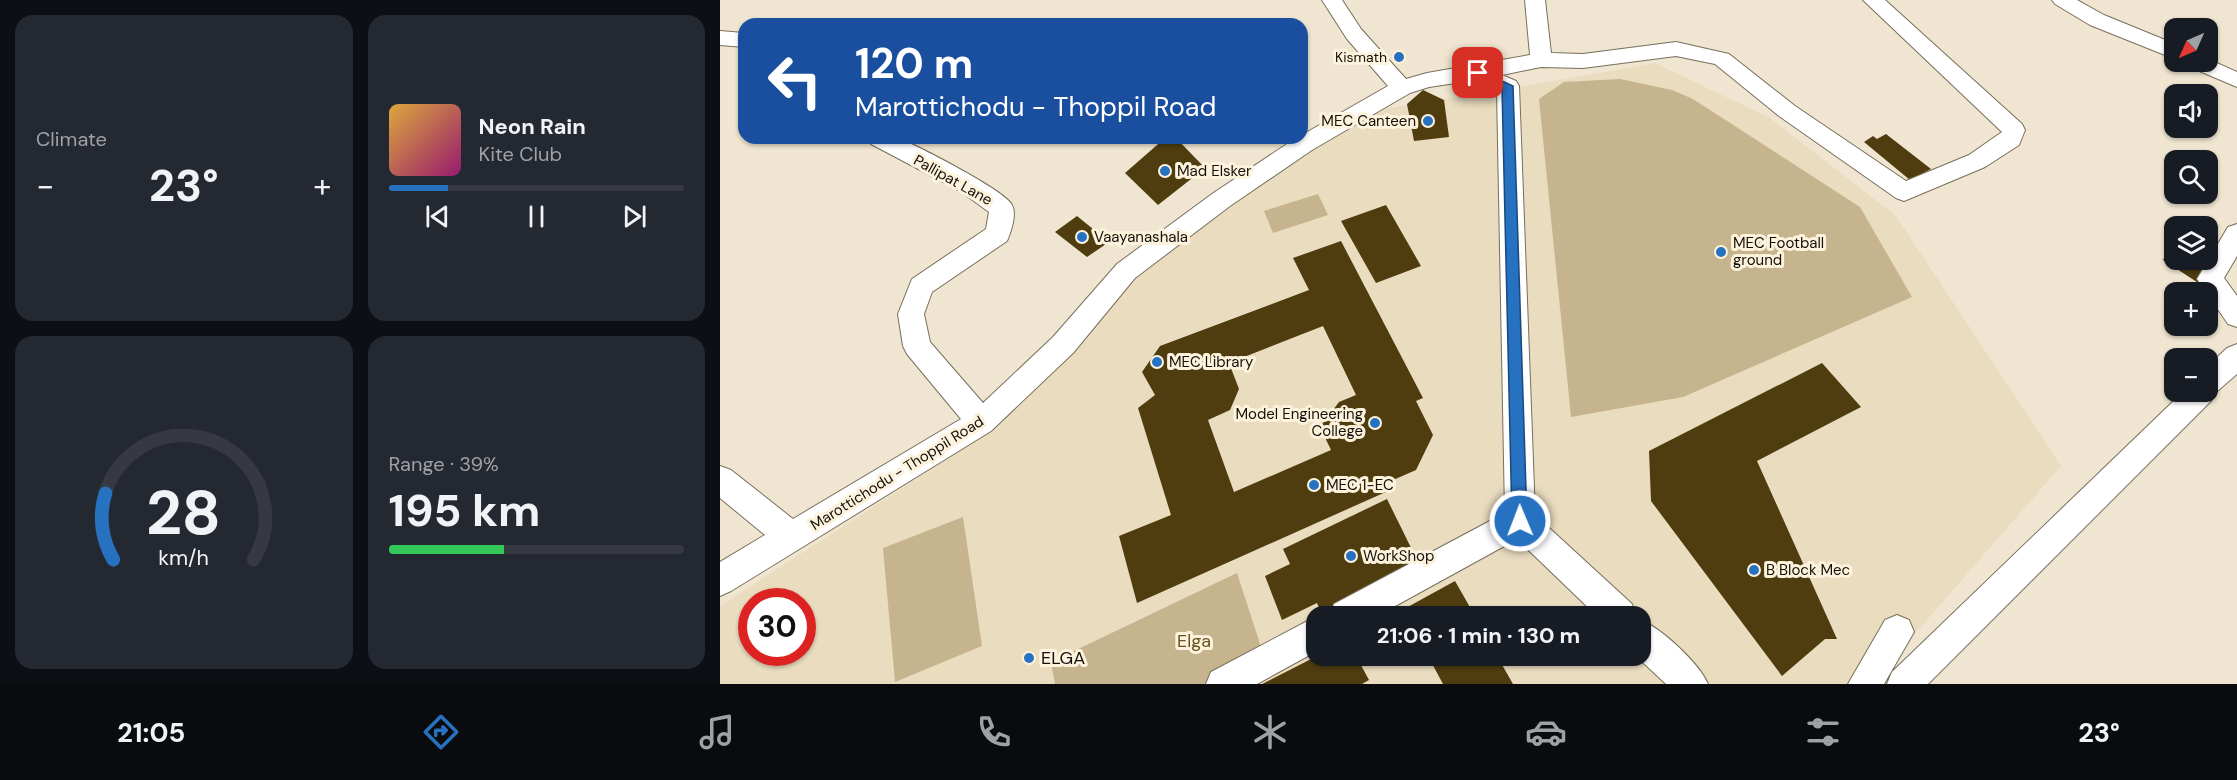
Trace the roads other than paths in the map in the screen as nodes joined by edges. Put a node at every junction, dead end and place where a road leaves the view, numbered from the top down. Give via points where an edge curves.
1 (1332, 0) edge
2 (1535, 0) edge
3 (1873, 0) edge
4 (2062, 0) edge
5 (720, 38) edge
6 (738, 40) edge
7 (2164, 47) edge
8 (1541, 60) junction
9 (2218, 71) edge
10 (1478, 73) junction
11 (2237, 80) edge
12 (1402, 88) junction
13 (1308, 137) edge
14 (890, 144) edge
15 (1297, 144) edge
16 (2237, 234) edge
17 (2237, 316) edge
18 (2237, 356) edge
19 (2218, 374) edge
20 (2191, 402) edge
21 (981, 422) junction
22 (720, 480) edge
23 (1520, 521) junction
24 (792, 537) junction
25 (720, 580) edge
26 (1364, 606) edge
27 (1609, 606) edge
28 (1897, 632) dead end
29 (1306, 639) edge
30 (1651, 646) edge
31 (1223, 684) edge
32 (1691, 684) edge
33 (1865, 684) edge
34 (1904, 684) edge

1 - 12 street via 1354,34
2 - 8 street
3 - 8 street, Marottichodu - Thoppil Road via 2014,130 2012,139 1977,161 1904,192 1787,111 1722,59 1676,49 1583,60
4 - 7 street via 2097,20
5 - 6 street
8 - 10 street, Marottichodu - Thoppil Road
9 - 11 street
10 - 12 street, Marottichodu - Thoppil Road via 1427,80
10 - 23 street via 1508,86
12 - 13 street, Marottichodu - Thoppil Road
14 - 21 street, Pallipat Lane via 968,185 1002,208 998,234 921,286 911,314 917,346
15 - 21 street, Marottichodu - Thoppil Road via 1126,271 1063,345
16 - 17 street via 2210,279
18 - 19 street
20 - 34 street
21 - 24 street, Marottichodu - Thoppil Road
22 - 24 street
23 - 26 street
23 - 27 street
24 - 25 street, Marottichodu - Thoppil Road
28 - 33 street
29 - 31 street
30 - 32 street

